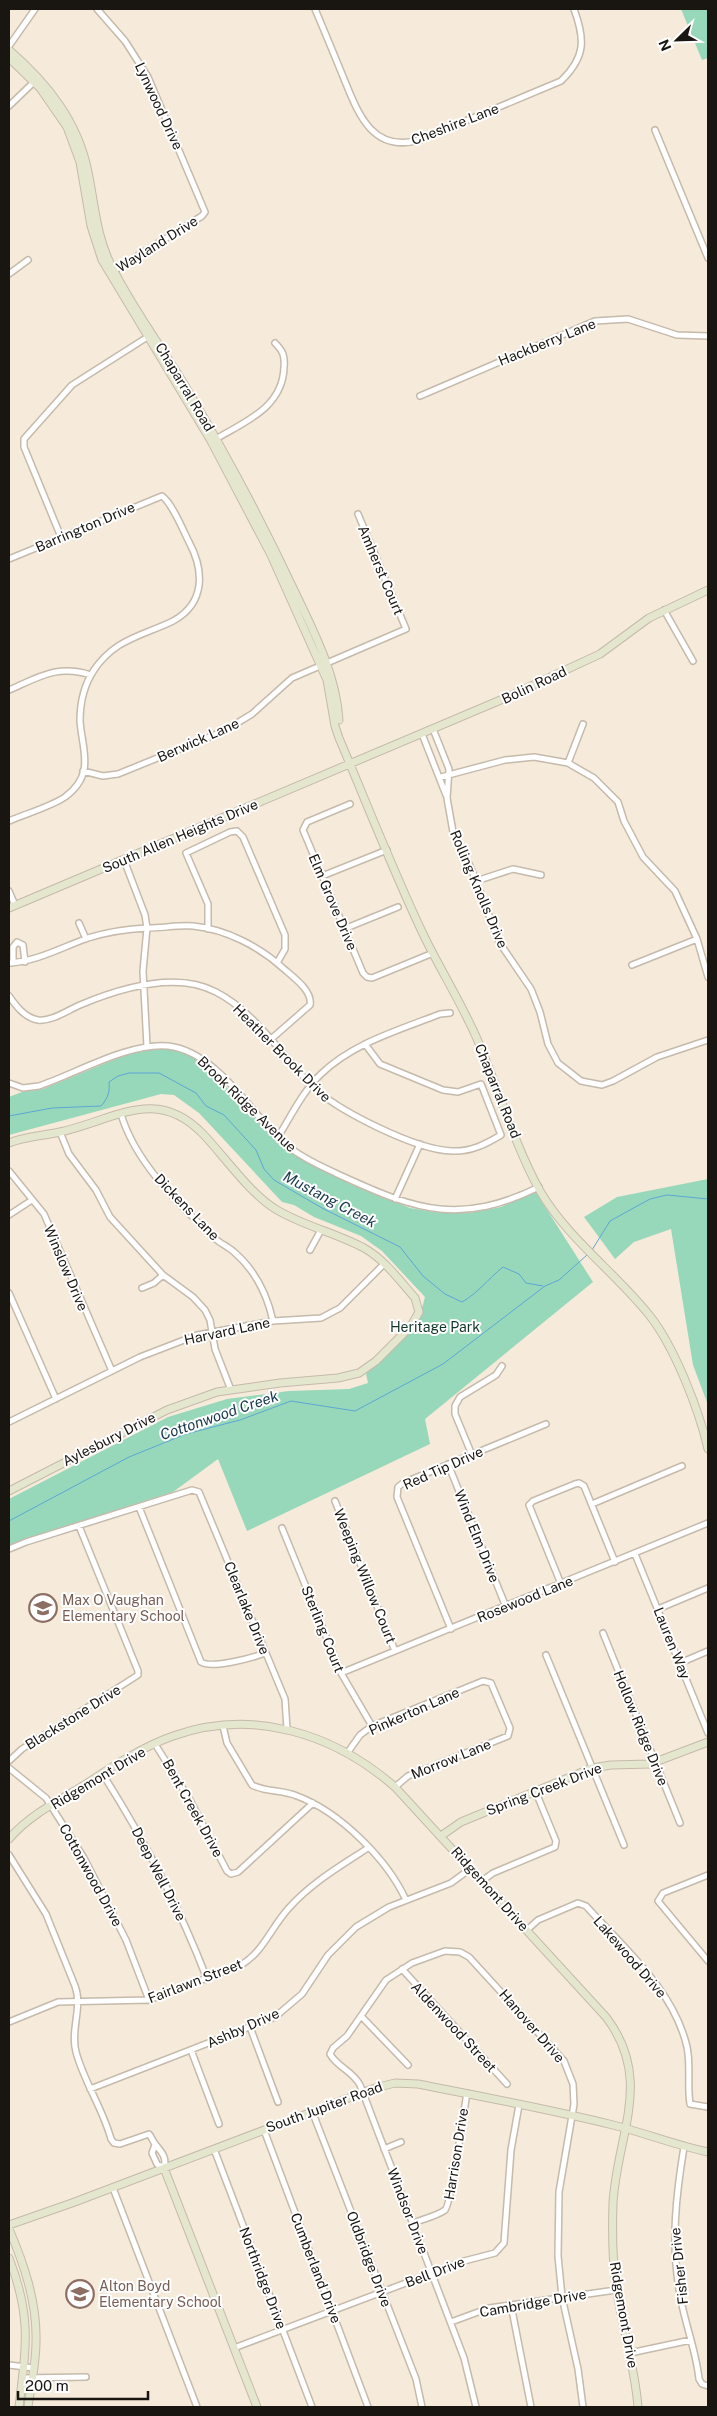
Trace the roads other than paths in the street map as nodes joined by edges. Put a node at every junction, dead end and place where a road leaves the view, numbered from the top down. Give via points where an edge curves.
1 (35, 9) edge
2 (97, 9) edge
3 (315, 9) edge
4 (574, 9) edge
5 (9, 46) edge
6 (9, 50) edge
7 (9, 58) edge
8 (37, 79) junction
9 (9, 106) edge
10 (655, 130) dead end
11 (204, 214) joint
12 (708, 258) edge
13 (28, 260) dead end
14 (111, 272) junction
15 (9, 274) edge
16 (150, 335) junction
17 (708, 336) edge
18 (275, 343) dead end
19 (420, 396) dead end
20 (214, 440) junction
21 (358, 514) dead end
22 (61, 537) junction
23 (9, 559) edge
24 (708, 590) edge
25 (664, 610) junction
26 (693, 661) dead end
27 (324, 663) junction
28 (91, 675) junction
29 (9, 690) edge
30 (583, 724) dead end
31 (433, 730) junction
32 (422, 734) junction
33 (439, 744) junction
34 (429, 748) junction
35 (568, 763) junction
36 (350, 764) junction
37 (83, 771) junction
38 (449, 774) junction
39 (441, 777) junction
40 (447, 798) junction
41 (350, 804) dead end
42 (9, 821) edge
43 (387, 850) junction
44 (124, 860) junction
45 (541, 875) dead end
46 (322, 876) junction
47 (476, 881) junction
48 (9, 891) edge
49 (12, 907) edge
50 (398, 907) dead end
51 (79, 923) dead end
52 (147, 928) junction
53 (344, 928) junction
54 (208, 929) junction
55 (86, 939) junction
56 (697, 939) junction
57 (433, 953) junction
58 (25, 962) junction
59 (11, 963) edge
60 (277, 963) junction
61 (632, 965) dead end
62 (708, 977) edge
63 (144, 986) junction
64 (9, 996) edge
65 (450, 1013) dead end
66 (270, 1040) junction
67 (708, 1040) edge
68 (365, 1044) junction
69 (147, 1046) junction
70 (9, 1083) edge
71 (311, 1085) junction
72 (121, 1114) junction
73 (60, 1132) junction
74 (278, 1137) junction
75 (9, 1143) edge
76 (420, 1144) junction
77 (9, 1171) edge
78 (539, 1187) junction
79 (395, 1199) junction
80 (32, 1200) junction
81 (9, 1215) edge
82 (321, 1230) junction
83 (310, 1250) dead end
84 (383, 1265) junction
85 (163, 1275) junction
86 (142, 1288) dead end
87 (9, 1293) edge
88 (273, 1321) junction
89 (212, 1331) junction
90 (502, 1366) dead end
91 (112, 1371) junction
92 (231, 1390) junction
93 (56, 1399) junction
94 (698, 1416) junction
95 (9, 1422) edge
96 (546, 1424) dead end
97 (708, 1434) edge
98 (708, 1450) edge
99 (472, 1454) junction
100 (448, 1464) junction
101 (682, 1466) dead end
102 (9, 1491) edge
103 (335, 1501) dead end
104 (592, 1504) junction
105 (139, 1507) junction
106 (708, 1523) edge
107 (79, 1526) junction
108 (282, 1528) dead end
109 (9, 1549) edge
110 (635, 1554) junction
111 (615, 1562) junction
112 (561, 1584) junction
113 (708, 1588) edge
114 (506, 1607) junction
115 (658, 1609) junction
116 (451, 1629) junction
117 (603, 1633) dead end
118 (396, 1651) junction
119 (708, 1651) edge
120 (265, 1653) junction
121 (546, 1655) dead end
122 (680, 1663) junction
123 (341, 1673) junction
124 (223, 1726) junction
125 (372, 1726) junction
126 (287, 1730) junction
127 (708, 1733) edge
128 (509, 1734) joint
129 (708, 1742) edge
130 (155, 1744) junction
131 (348, 1752) junction
132 (9, 1760) edge
133 (656, 1763) junction
134 (9, 1768) edge
135 (592, 1768) junction
136 (102, 1773) junction
137 (395, 1787) junction
138 (535, 1790) junction
139 (313, 1803) junction
140 (52, 1806) junction
141 (680, 1823) dead end
142 (441, 1836) junction
143 (9, 1839) edge
144 (624, 1845) dead end
145 (368, 1848) junction
146 (9, 1855) edge
147 (470, 1869) junction
148 (708, 1875) edge
149 (482, 1881) junction
150 (406, 1900) junction
151 (527, 1930) junction
152 (708, 1961) edge
153 (402, 1969) junction
154 (207, 1979) junction
155 (149, 2000) junction
156 (78, 2002) junction
157 (361, 2016) junction
158 (9, 2022) edge
159 (250, 2027) junction
160 (191, 2050) junction
161 (330, 2054) joint
162 (408, 2065) dead end
163 (506, 2084) dead end
164 (90, 2089) junction
165 (363, 2092) junction
166 (467, 2094) junction
167 (278, 2102) dead end
168 (519, 2106) junction
169 (708, 2107) edge
170 (312, 2111) junction
171 (572, 2116) junction
172 (219, 2124) dead end
173 (625, 2128) junction
174 (264, 2130) junction
175 (401, 2142) dead end
176 (155, 2145) junction
177 (684, 2147) junction
178 (214, 2149) junction
179 (384, 2149) junction
180 (708, 2152) edge
181 (164, 2168) junction
182 (113, 2188) junction
183 (413, 2223) junction
184 (9, 2227) edge
185 (9, 2258) edge
186 (432, 2274) junction
187 (616, 2290) junction
188 (382, 2292) junction
189 (562, 2297) junction
190 (511, 2305) junction
191 (332, 2310) junction
192 (451, 2322) junction
193 (26, 2326) junction
194 (36, 2326) junction
195 (283, 2329) junction
196 (691, 2340) junction
197 (234, 2348) junction
198 (630, 2353) junction
199 (9, 2365) edge
200 (24, 2367) junction
201 (34, 2368) junction
202 (86, 2377) dead end
203 (22, 2378) junction
204 (32, 2378) junction
205 (708, 2386) edge
206 (19, 2407) edge
207 (28, 2407) edge
208 (197, 2407) edge
209 (257, 2407) edge
210 (312, 2407) edge
211 (368, 2407) edge
212 (422, 2407) edge
213 (476, 2407) edge
214 (531, 2407) edge
215 (583, 2407) edge
216 (638, 2407) edge

1 - 5 street
2 - 11 street, Lynwood Drive via 125,41 148,77
3 - 4 street, Cheshire Lane via 364,122 384,139 408,143 561,81 572,71 582,44 581,28
6 - 8 street, Chaparral Road
7 - 8 street, Chaparral Road
8 - 9 street
8 - 14 street, Chaparral Road via 74,144 93,234
10 - 12 street
11 - 14 street, Wayland Drive
13 - 15 street
14 - 16 street, Chaparral Road
16 - 20 street, Chaparral Road
16 - 22 street via 72,385 24,439 24,447
17 - 19 street, Hackberry Lane via 677,335 634,320 601,320
18 - 20 street via 281,349 284,362 283,379 273,401 258,414
20 - 27 street, Chaparral Road
21 - 27 street, Amherst Court via 406,629
22 - 23 street, Barrington Drive
22 - 28 street, Barrington Drive via 162,496 198,562 200,578 196,594 181,616 118,646
24 - 25 street, Bolin Road
25 - 26 street
25 - 31 street, Bolin Road via 592,658
27 - 36 street, Chaparral Road via 339,738
27 - 37 street, Berwick Lane via 292,678 252,714 219,733 118,774 103,776
28 - 29 street via 58,670
28 - 37 street via 80,712 86,755
30 - 35 street
31 - 32 street, Bolin Road
31 - 33 street, Rolling Knolls Drive
32 - 34 street, Rolling Knolls Drive
32 - 36 street, Bolin Road
33 - 34 street
33 - 38 street, Rolling Knolls Drive
34 - 39 street, Rolling Knolls Drive
35 - 38 street via 520,758
35 - 56 street via 594,778 618,802 643,857 676,891
36 - 43 street, Chaparral Road
36 - 44 street, South Allen Heights Drive
37 - 42 street via 76,786 64,797
38 - 39 street
38 - 40 street, Rolling Knolls Drive
39 - 40 street, Rolling Knolls Drive
40 - 47 street, Rolling Knolls Drive via 453,832
41 - 46 street, Elm Grove Drive via 304,825 304,833
43 - 46 street
43 - 57 street, Chaparral Road
44 - 49 street, South Allen Heights Drive
44 - 52 street
45 - 47 street via 513,869
46 - 53 street, Elm Grove Drive
47 - 67 street, Rolling Knolls Drive via 498,942 531,989 548,1044 558,1063 581,1081 605,1084 657,1057
48 - 49 street
50 - 53 street
51 - 55 street
52 - 54 street
52 - 55 street via 121,930
52 - 63 street
53 - 57 street, Elm Grove Drive via 367,977 372,978
54 - 60 street via 250,946
54 - 60 street via 208,904 187,852 237,831 243,837 285,935 285,949
55 - 58 street
56 - 61 street
56 - 62 street
57 - 78 street, Chaparral Road via 478,1041
58 - 59 street
58 - 59 street via 23,944 17,942
60 - 66 street via 300,984 311,1003
63 - 64 street, Heather Brook Drive via 118,990 42,1020 28,1016
63 - 66 street, Heather Brook Drive via 168,982 192,984 214,991 250,1017
63 - 69 street
65 - 68 street
66 - 71 street, Heather Brook Drive
68 - 71 street via 337,1061
68 - 76 street, Heather Brook Drive via 380,1064 443,1090 458,1092 481,1084 501,1135 468,1150 452,1151
69 - 70 street, Brook Ridge Avenue via 39,1086 24,1088
69 - 74 street, Brook Ridge Avenue via 187,1050 204,1059
71 - 74 street
71 - 76 street, Heather Brook Drive via 342,1110
72 - 73 street
72 - 82 street via 146,1108 178,1113 202,1133 270,1205
72 - 88 street, Dickens Lane via 126,1131 149,1168 213,1238 232,1250 252,1272 268,1302
73 - 75 street
73 - 85 street via 69,1154 96,1190 110,1217
74 - 79 street, Brook Ridge Avenue via 319,1166
76 - 79 street
77 - 80 street, Winslow Drive
78 - 79 street, Brook Ridge Avenue via 503,1202 457,1211 422,1207
78 - 94 street, Chaparral Road via 566,1226 662,1334
80 - 81 street
80 - 91 street, Winslow Drive via 44,1214
82 - 83 street
82 - 84 street via 364,1248
84 - 88 street, Harvard Lane via 331,1314 312,1320
84 - 92 street, Aylesbury Drive via 415,1298 419,1307 411,1326 376,1361 358,1373 338,1378
85 - 86 street
85 - 89 street via 200,1304 210,1320
87 - 93 street
88 - 89 street, Harvard Lane
89 - 91 street, Harvard Lane via 168,1345
89 - 92 street via 215,1349
90 - 99 street via 496,1375 460,1397 455,1406 455,1414
91 - 93 street, Harvard Lane
92 - 102 street, Aylesbury Drive via 167,1410
93 - 95 street, Harvard Lane
94 - 97 street, Chaparral Road
94 - 98 street, Chaparral Road
96 - 99 street, Red Tip Drive
99 - 100 street, Red Tip Drive
100 - 114 street, Wind Elm Drive
100 - 116 street, Red Tip Drive via 403,1483 397,1494
101 - 104 street
103 - 118 street, Weeping Willow Court
104 - 111 street
104 - 112 street via 581,1483 530,1503
105 - 107 street
105 - 120 street via 201,1662 248,1659
105 - 120 street, Clearlake Drive via 192,1490 201,1494
106 - 110 street, Rosewood Lane
107 - 109 street
107 - 132 street, Blackstone Drive via 138,1675
108 - 123 street, Sterling Court
110 - 111 street, Rosewood Lane
110 - 115 street, Lauren Way
111 - 112 street, Rosewood Lane
112 - 114 street, Rosewood Lane
113 - 115 street
114 - 116 street, Rosewood Lane
115 - 122 street, Lauren Way
116 - 118 street, Rosewood Lane
117 - 133 street, Hollow Ridge Drive
118 - 123 street, Rosewood Lane
119 - 122 street
120 - 126 street, Clearlake Drive via 285,1699
121 - 135 street
122 - 127 street, Lauren Way
123 - 125 street, Sterling Court
124 - 126 street, Ridgemont Drive
124 - 130 street, Ridgemont Drive via 193,1730
124 - 139 street via 227,1743 252,1786 296,1795
125 - 128 street, Pinkerton Lane via 487,1680 492,1684 510,1728
125 - 131 street, Pinkerton Lane via 360,1735
126 - 131 street, Ridgemont Drive via 321,1739
128 - 137 street, Morrow Lane via 408,1776
129 - 133 street, Spring Creek Drive
130 - 136 street, Ridgemont Drive
130 - 139 street, Bent Creek Drive via 230,1873 238,1872
131 - 137 street, Ridgemont Drive
133 - 135 street, Spring Creek Drive
133 - 141 street, Hollow Ridge Drive
134 - 140 street, Cottonwood Drive via 37,1789
135 - 138 street, Spring Creek Drive
135 - 144 street
136 - 140 street, Ridgemont Drive
136 - 154 street, Deep Well Drive via 171,1894
137 - 142 street, Ridgemont Drive
138 - 142 street, Spring Creek Drive via 460,1822
138 - 149 street via 556,1841 555,1847 493,1873
139 - 145 street via 338,1819
140 - 143 street, Ridgemont Drive
140 - 155 street, Cottonwood Drive via 111,1907 133,1954
142 - 147 street, Ridgemont Drive
145 - 150 street via 395,1878
145 - 154 street, Fairlawn Street via 308,1889 282,1916 251,1959
146 - 156 street via 46,1914 75,1986
147 - 149 street, Ridgemont Drive
147 - 150 street, Ashby Drive via 451,1883
148 - 152 street via 658,1898 660,1905 705,1952
149 - 151 street, Ridgemont Drive
150 - 159 street, Ashby Drive via 384,1909 356,1928 328,1955 296,2000 275,2016
151 - 169 street, Lakewood Drive via 538,1920 578,1903 586,1906 655,1982 674,2011 688,2049 690,2104
151 - 173 street, Ridgemont Drive via 606,2017 622,2041 632,2082
153 - 157 street, Hanover Drive via 386,1980
153 - 163 street, Aldenwood Street
153 - 171 street, Hanover Drive via 446,1951 469,1956 564,2061 573,2084
154 - 155 street, Fairlawn Street
155 - 156 street, Fairlawn Street
156 - 158 street, Fairlawn Street via 53,2003
156 - 164 street via 74,2044
157 - 161 street, Hanover Drive
157 - 162 street
159 - 160 street, Ashby Drive
159 - 167 street
160 - 164 street, Ashby Drive
160 - 172 street
161 - 165 street, Windsor Drive via 334,2061 352,2073
164 - 176 street via 114,2143 120,2144 146,2134 151,2136
165 - 166 street, South Jupiter Road via 401,2082
165 - 170 street, South Jupiter Road
165 - 179 street, Windsor Drive
166 - 168 street, South Jupiter Road
166 - 183 street, Harrison Drive via 450,2203 444,2211
168 - 171 street, South Jupiter Road
168 - 186 street, Bell Drive via 510,2150 502,2247 495,2253 472,2258
170 - 174 street, South Jupiter Road
170 - 188 street, Oldbridge Drive
171 - 173 street, South Jupiter Road
171 - 189 street, Hanover Drive via 558,2211
173 - 177 street, South Jupiter Road
173 - 187 street, Ridgemont Drive via 614,2203
174 - 178 street, South Jupiter Road
174 - 191 street, Cumberland Drive
175 - 179 street
176 - 181 street via 166,2161
176 - 181 street via 152,2153 157,2164
177 - 180 street, South Jupiter Road
177 - 196 street, Fisher Drive via 676,2190 674,2238 679,2289
178 - 181 street, South Jupiter Road
178 - 195 street, Northridge Drive
179 - 183 street, Windsor Drive
181 - 182 street, South Jupiter Road
181 - 197 street
182 - 184 street, South Jupiter Road
182 - 208 street
183 - 186 street, Windsor Drive
184 - 194 street via 29,2285
185 - 193 street via 21,2295
186 - 188 street, Bell Drive
186 - 192 street, Windsor Drive
187 - 189 street, Cambridge Drive
187 - 198 street, Ridgemont Drive
188 - 191 street, Bell Drive
188 - 212 street, Oldbridge Drive via 416,2379
189 - 190 street, Cambridge Drive
189 - 215 street, Hanover Drive
190 - 192 street, Cambridge Drive via 489,2308
190 - 214 street
191 - 195 street, Bell Drive
191 - 211 street, Cumberland Drive
192 - 213 street, Windsor Drive via 469,2372
193 - 194 street
193 - 200 street
194 - 201 street
195 - 197 street, Bell Drive
195 - 210 street, Northridge Drive
196 - 198 street
196 - 205 street, Fisher Drive via 702,2384
197 - 209 street
198 - 216 street, Ridgemont Drive
199 - 200 street
200 - 201 street
200 - 203 street
201 - 204 street
202 - 204 street
203 - 204 street
203 - 206 street
204 - 207 street

